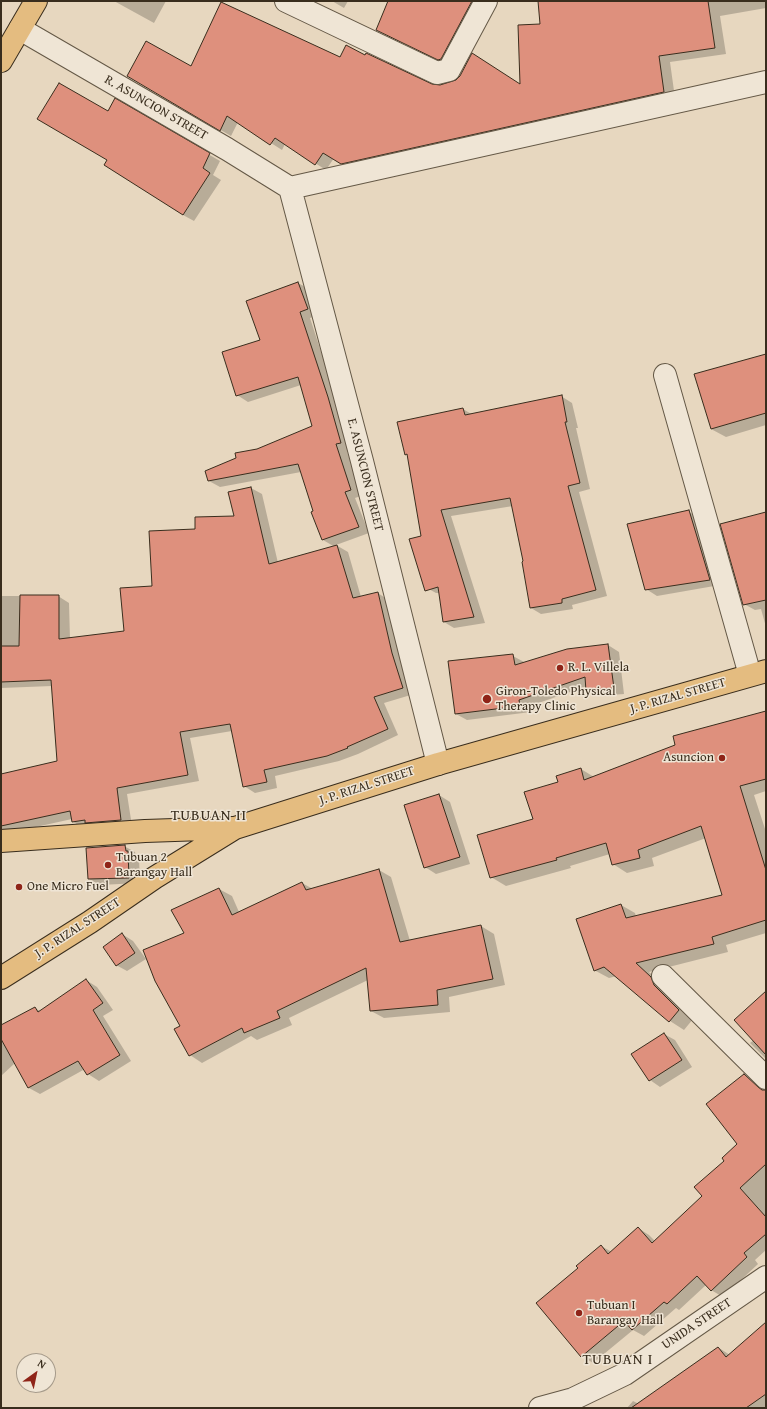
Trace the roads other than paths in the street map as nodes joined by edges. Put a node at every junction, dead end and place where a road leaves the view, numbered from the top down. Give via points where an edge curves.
1 (36, 1) edge
2 (286, 1) edge
3 (486, 1) edge
4 (20, 29) junction
5 (1, 61) edge
6 (766, 82) edge
7 (290, 188) junction
8 (666, 375) dead end
9 (758, 673) edge
10 (438, 764) junction
11 (235, 828) junction
12 (1, 841) edge
13 (663, 976) dead end
14 (1, 978) edge
15 (766, 1078) edge
16 (766, 1277) edge
17 (573, 1404) edge
18 (540, 1408) edge

1 - 4 main road
2 - 3 street via 437,73 449,70
4 - 5 main road
4 - 7 street, R. ASUNCION STREET
6 - 7 street
7 - 10 street, E. ASUNCION STREET
8 - 9 street
9 - 10 main road, J. P. RIZAL STREET
10 - 11 main road, J. P. RIZAL STREET
11 - 12 main road
11 - 14 main road, J. P. RIZAL STREET
13 - 15 street
16 - 17 street, UNIDA STREET via 625,1374
17 - 18 street, UNIDA STREET

